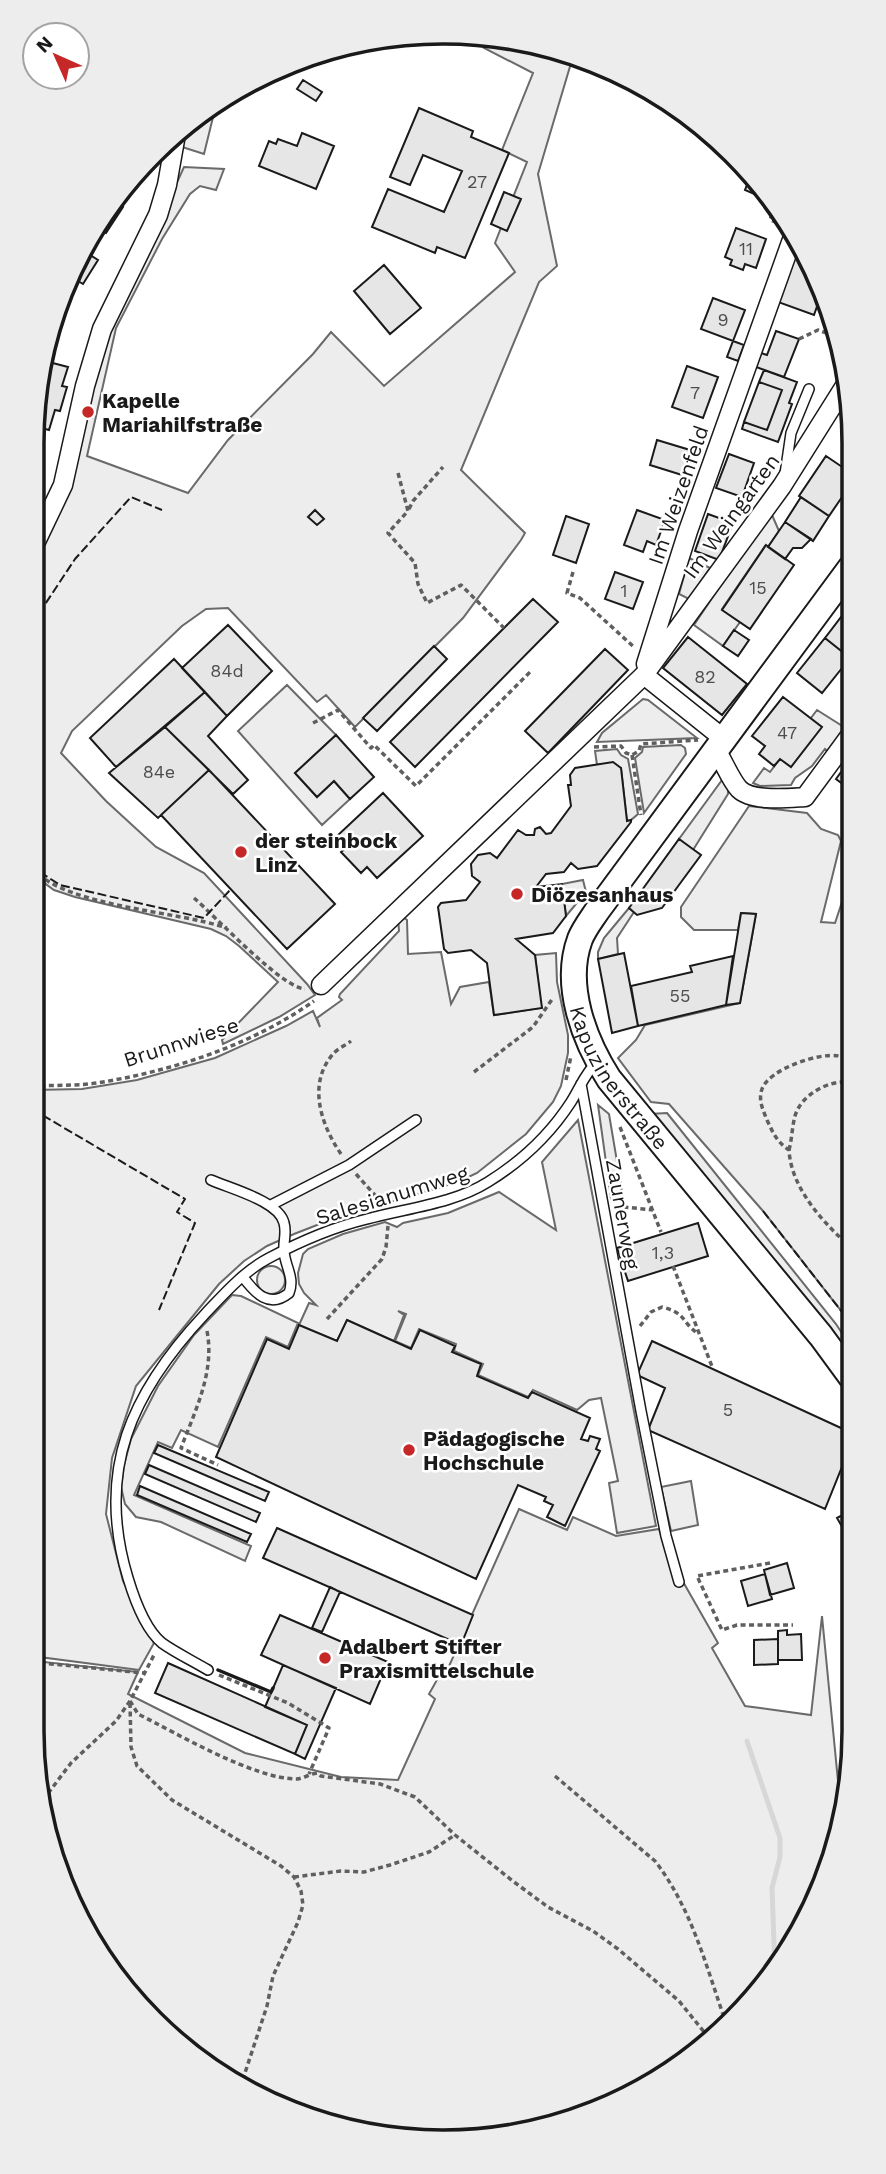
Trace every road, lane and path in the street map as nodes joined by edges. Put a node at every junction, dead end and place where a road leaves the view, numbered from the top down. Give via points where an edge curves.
1 (173, 149) edge
2 (790, 245) edge
3 (827, 333) edge
4 (799, 339) dead end
5 (809, 389) dead end
6 (839, 394) edge
7 (443, 467) dead end
8 (398, 473) dead end
9 (782, 486) junction
10 (408, 511) junction
11 (44, 525) edge
12 (573, 572) dead end
13 (842, 578) edge
14 (504, 628) dead end
15 (645, 666) junction
16 (532, 670) dead end
17 (313, 723) dead end
18 (593, 740) dead end
19 (708, 742) junction
20 (842, 747) edge
21 (632, 755) junction
22 (651, 812) dead end
23 (44, 879) edge
24 (194, 898) dead end
25 (227, 928) junction
26 (321, 985) junction
27 (557, 992) dead end
28 (351, 1041) dead end
29 (572, 1055) dead end
30 (842, 1057) edge
31 (598, 1061) junction
32 (474, 1072) dead end
33 (842, 1083) edge
34 (581, 1084) junction
35 (44, 1085) edge
36 (564, 1086) dead end
37 (617, 1117) dead end
38 (416, 1120) dead end
39 (789, 1150) junction
40 (349, 1165) junction
41 (211, 1180) dead end
42 (271, 1205) junction
43 (603, 1205) junction
44 (653, 1210) junction
45 (387, 1214) junction
46 (661, 1232) dead end
47 (842, 1239) edge
48 (284, 1252) junction
49 (674, 1266) dead end
50 (243, 1276) junction
51 (202, 1317) junction
52 (327, 1319) dead end
53 (700, 1335) junction
54 (629, 1346) junction
55 (842, 1365) edge
56 (713, 1369) dead end
57 (218, 1465) dead end
58 (770, 1563) dead end
59 (679, 1582) dead end
60 (793, 1625) dead end
61 (161, 1642) junction
62 (44, 1663) edge
63 (208, 1670) joint
64 (144, 1673) junction
65 (130, 1701) junction
66 (309, 1774) junction
67 (555, 1776) dead end
68 (48, 1793) edge
69 (455, 1835) junction
70 (294, 1877) junction
71 (723, 2014) edge
72 (705, 2032) edge
73 (244, 2077) edge

1 - 11 street via 158,215 102,329 63,485
2 - 15 street, Im Weizenfeld
3 - 4 path via 818,330
5 - 9 lane via 792,433
6 - 9 street, Im Weingarten
7 - 10 path
8 - 10 path
9 - 15 street, Im Weingarten
10 - 14 path via 388,533 415,564 427,603 461,585
12 - 15 path via 567,593 580,598
13 - 19 street, Kapuzinerstraße
15 - 19 street
15 - 26 street
16 - 17 path via 416,786 374,745 371,748 338,710
18 - 21 path via 585,748 621,746
19 - 20 street via 736,785 749,796 805,797
19 - 21 path via 641,744
19 - 31 street, Kapuzinerstraße via 580,939 576,991 585,1032
21 - 22 path via 642,823
23 - 25 path via 78,895
24 - 25 path
25 - 26 path via 298,989
26 - 35 path, Brunnwiese via 315,1000 296,1014 211,1053 159,1070 94,1083
27 - 32 path via 533,1027
28 - 40 path via 333,1054 318,1090 323,1121
29 - 36 path
30 - 39 path via 826,1056 786,1068 767,1081 761,1093 762,1109 775,1138
31 - 34 lane, Salesianumweg
31 - 55 street, Kapuzinerstraße
33 - 39 path via 824,1087 803,1102 795,1115
34 - 43 lane, Zaunerweg
34 - 45 lane, Salesianumweg via 536,1147 514,1165 461,1196
37 - 44 path
38 - 40 lane
39 - 47 path via 805,1193
40 - 42 lane
40 - 45 path
41 - 42 lane
42 - 48 lane via 284,1219
43 - 44 path
43 - 54 lane, Zaunerweg
44 - 46 path
45 - 48 lane, Salesianumweg
45 - 52 path via 382,1259
48 - 50 lane, Salesianumweg
48 - 50 lane via 292,1285 282,1298 262,1297
49 - 53 path
50 - 51 lane, Salesianumweg
51 - 57 path via 208,1338 207,1375 181,1448
51 - 61 lane, Salesianumweg via 143,1396 120,1454 115,1482 119,1549 137,1602
53 - 54 path via 681,1314 662,1307 646,1317
53 - 56 path
54 - 59 lane, Zaunerweg
58 - 60 path via 697,1576 722,1630 737,1625
61 - 63 lane, Salesianumweg
61 - 64 path
62 - 64 path
63 - 66 path via 288,1703 329,1728
64 - 65 path
65 - 66 path via 138,1714 225,1758 276,1776 300,1779
65 - 68 path
65 - 70 path via 131,1746 137,1766 172,1800
66 - 69 path via 402,1790 423,1803
67 - 71 path via 647,1854 665,1875 694,1929
69 - 70 path via 429,1852 390,1865 363,1872
69 - 72 path via 548,1907 618,1949 680,2001
70 - 73 path via 303,1905 273,1976

